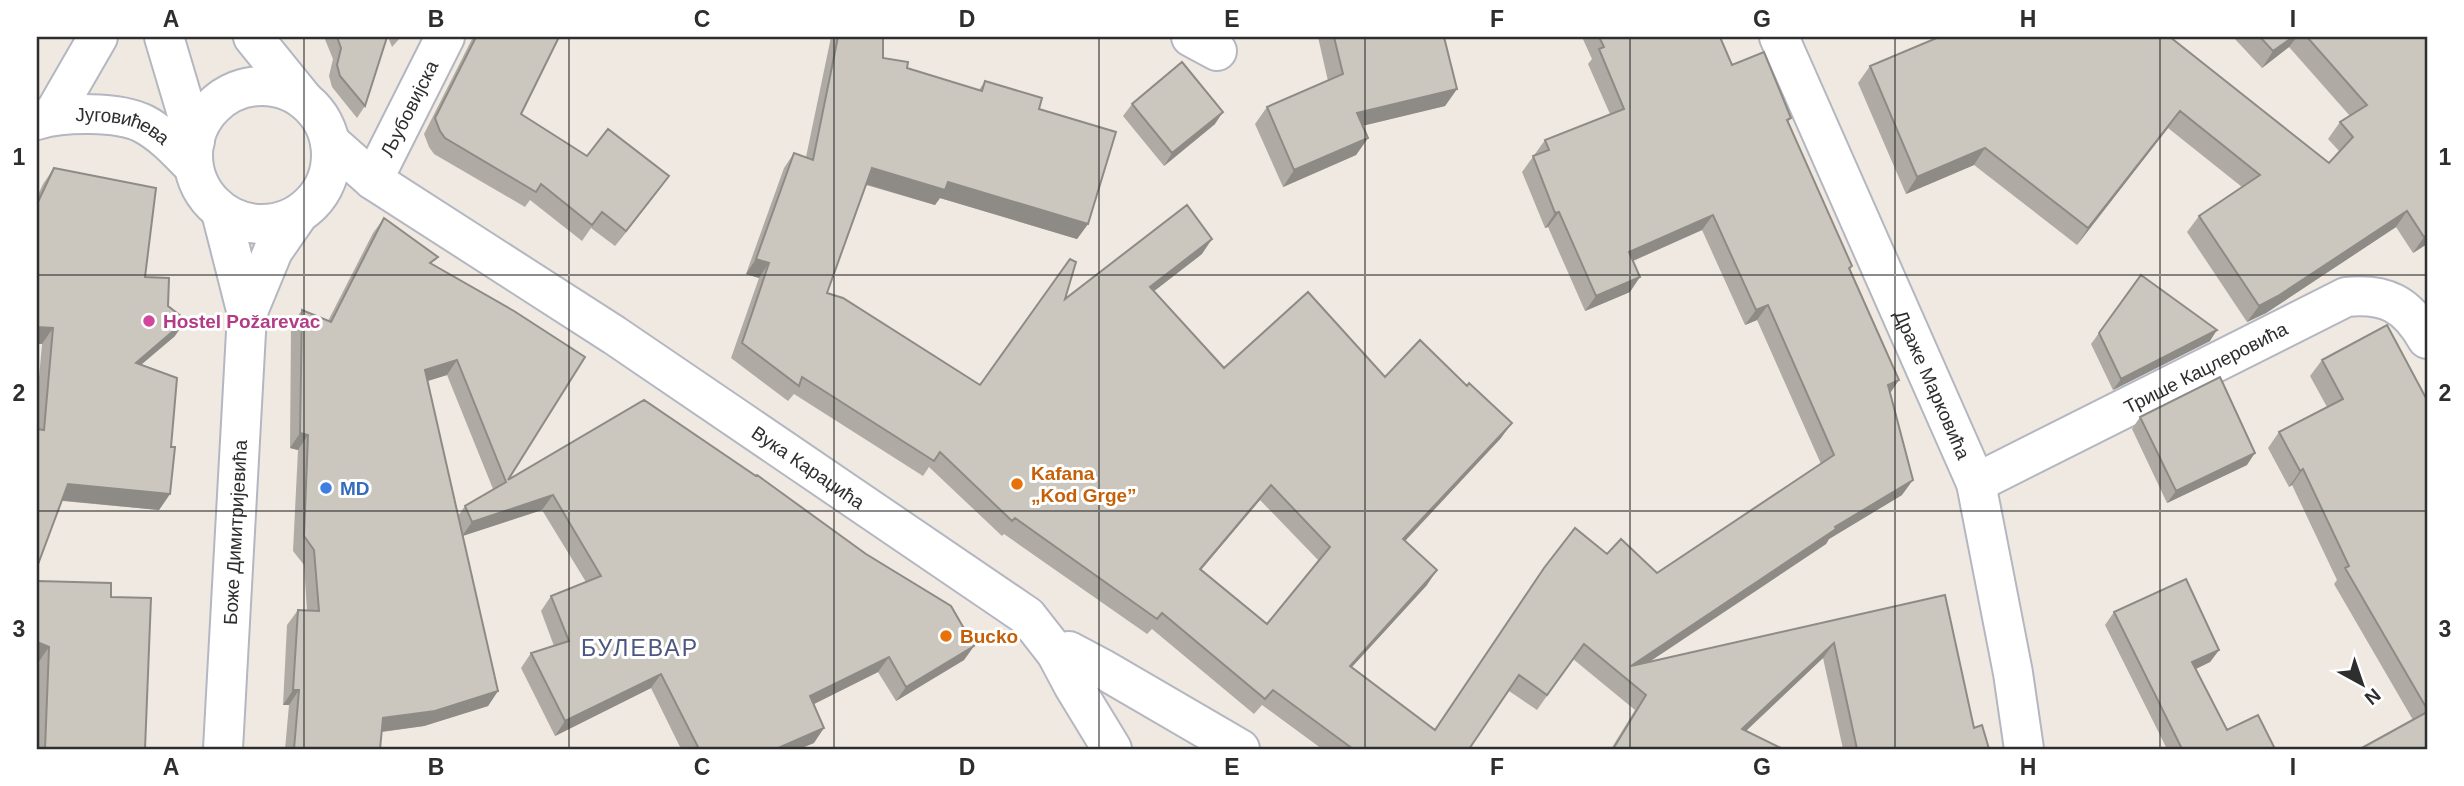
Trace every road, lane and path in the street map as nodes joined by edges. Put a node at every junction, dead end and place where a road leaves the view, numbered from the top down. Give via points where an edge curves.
1 (98, 37) edge
2 (164, 37) edge
3 (253, 37) edge
4 (444, 37) edge
5 (1779, 37) edge
6 (304, 100) junction
7 (45, 117) edge
8 (330, 142) junction
9 (194, 153) junction
10 (373, 180) junction
11 (307, 206) junction
12 (221, 212) junction
13 (247, 314) junction
14 (2427, 339) edge
15 (1976, 483) junction
16 (1056, 653) junction
17 (223, 749) edge
18 (1112, 749) edge
19 (1240, 749) edge
20 (2024, 749) edge

1 - 7 main road
2 - 9 main road
3 - 6 main road
4 - 10 main road, Љубовијска
5 - 15 main road, Драже Марковића
6 - 8 main road via 316,112
6 - 9 main road via 267,86 229,95 201,122
7 - 9 main road, Југовићева via 101,114 142,122
8 - 10 main road, Вука Караџића
8 - 11 main road via 327,180
9 - 12 main road via 199,184
10 - 11 main road
10 - 16 main road, Вука Караџића via 614,335 1027,616
11 - 12 main road via 279,222 259,225
11 - 13 main road, Боже Димитријевића via 273,251
12 - 13 main road, Боже Димитријевића
13 - 17 main road, Боже Димитријевића
14 - 15 main road, Трише Кацлеровића via 2397,304 2364,295 2346,297
15 - 20 main road, Драже Марковића
16 - 18 main road, Вука Караџића
16 - 19 main road via 1069,651

